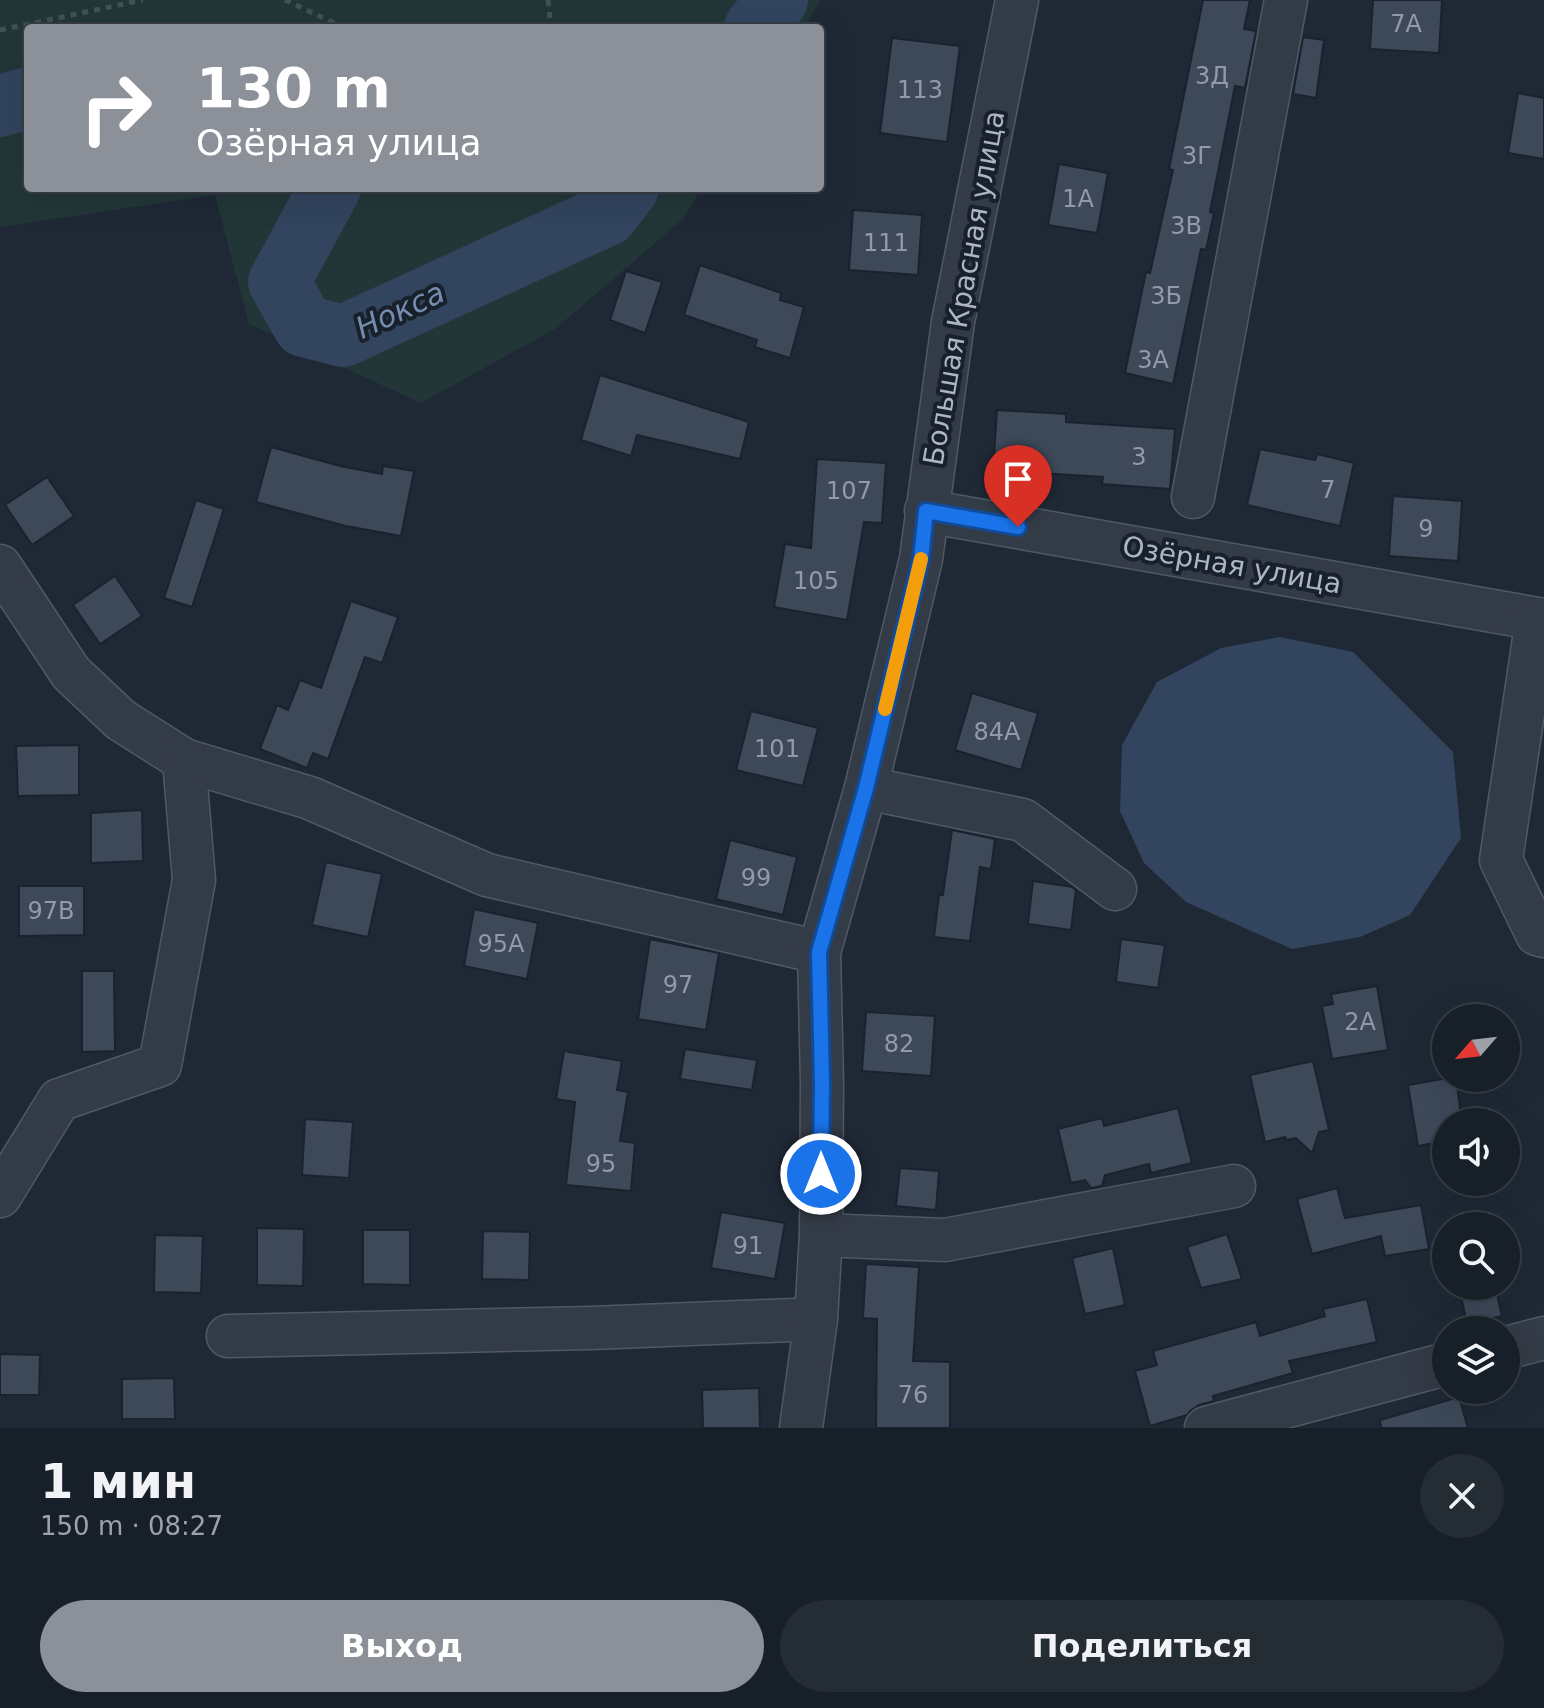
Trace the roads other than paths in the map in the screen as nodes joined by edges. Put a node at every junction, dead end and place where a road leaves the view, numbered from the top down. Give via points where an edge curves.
1 (1017, 0) edge
2 (1286, 0) edge
3 (1193, 497) dead end
4 (926, 511) junction
5 (0, 566) edge
6 (1540, 619) edge
7 (184, 760) junction
8 (866, 788) junction
9 (1115, 889) dead end
10 (1544, 936) edge
11 (819, 952) junction
12 (1234, 1186) dead end
13 (0, 1196) edge
14 (821, 1235) junction
15 (816, 1319) junction
16 (228, 1336) dead end
17 (1544, 1338) edge
18 (1520, 1344) edge
19 (1432, 1368) edge
20 (801, 1428) edge
21 (1206, 1428) edge

1 - 4 street, Большая Красная улица via 953,322
2 - 3 street
4 - 6 street, Озёрная улица
4 - 8 street, Большая Красная улица via 921,559
5 - 7 street via 71,673 121,720
6 - 10 street, Озёрная улица via 1501,860 1537,934
7 - 11 street via 310,798 487,875
7 - 13 street via 194,880 160,1065 59,1100
8 - 9 street via 1023,820
8 - 11 street, Большая Красная улица
11 - 14 street, Большая Красная улица
12 - 14 street via 945,1240
14 - 15 street, Большая Красная улица
15 - 16 street
15 - 20 street, Большая Красная улица
17 - 18 street
19 - 21 street

